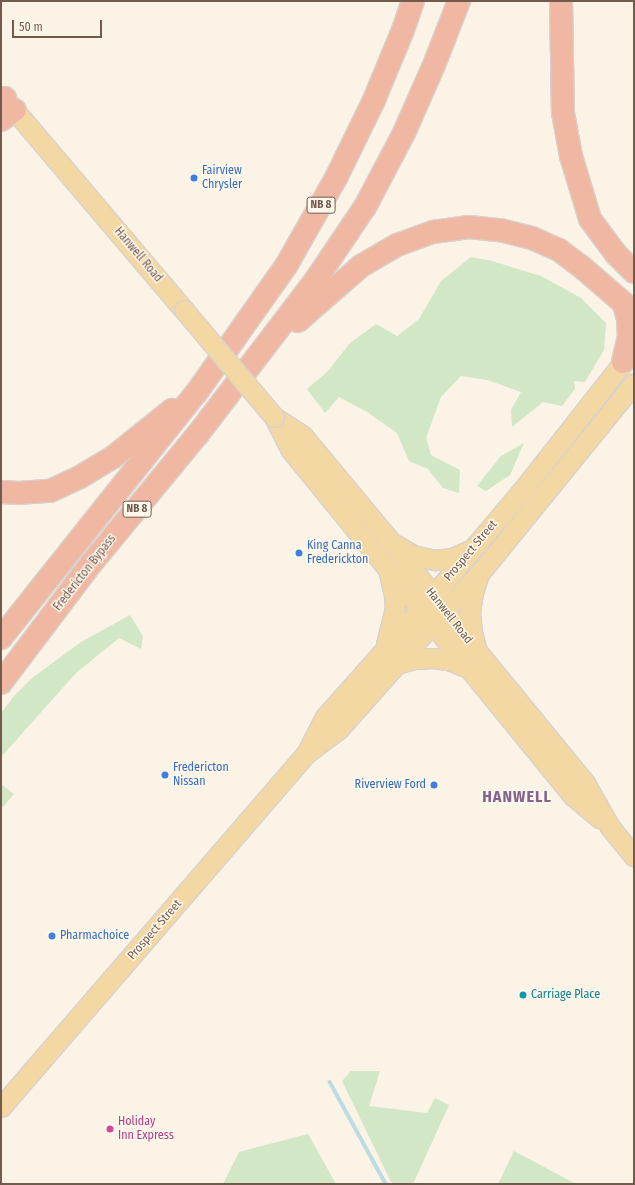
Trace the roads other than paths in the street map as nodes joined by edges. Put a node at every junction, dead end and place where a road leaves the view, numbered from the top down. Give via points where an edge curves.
1 (413, 1) edge
2 (459, 1) edge
3 (562, 1) edge
4 (5, 104) edge
5 (634, 272) edge
6 (629, 308) edge
7 (262, 352) junction
8 (628, 355) edge
9 (634, 382) edge
10 (197, 392) junction
11 (274, 418) junction
12 (1, 492) edge
13 (391, 542) junction
14 (472, 550) junction
15 (387, 568) junction
16 (480, 574) junction
17 (433, 610) junction
18 (1, 638) edge
19 (385, 648) junction
20 (477, 651) junction
21 (396, 664) junction
22 (469, 668) junction
23 (1, 683) edge
24 (307, 753) junction
25 (610, 828) junction
26 (634, 857) edge
27 (1, 1107) edge

1 - 10 highway, NB 8 via 374,100 336,178 286,266
2 - 7 highway, NB 8 via 404,133 365,207 315,282
3 - 5 highway via 563,113 571,156 590,219 616,254
4 - 11 main road, Hanwell Road, bridge
6 - 7 highway via 559,250 525,236 469,227 433,232 397,245 361,266
6 - 8 highway
7 - 23 highway, Fredericton Bypass / NB 8 via 90,565
8 - 14 main road, Prospect Street via 522,492
9 - 16 main road, Prospect Street
10 - 12 highway via 112,458 80,477 50,491 19,494
10 - 18 highway, Fredericton Bypass / NB 8
11 - 13 main road, Hanwell Road via 303,436
11 - 15 main road, Hanwell Road via 290,449
13 - 14 main road via 413,555 435,560 452,558
13 - 17 main road, Hanwell Road
14 - 17 main road, Prospect Street
15 - 17 main road, Hanwell Road
15 - 19 main road via 395,609
16 - 17 main road, Prospect Street
16 - 20 main road via 473,592 470,612
17 - 19 main road, Prospect Street
17 - 20 main road, Hanwell Road
17 - 21 main road, Prospect Street
17 - 22 main road, Hanwell Road
19 - 24 main road, Prospect Street via 324,717
20 - 25 main road, Hanwell Road via 585,783
21 - 22 main road via 414,658 433,658 448,660
21 - 24 main road, Prospect Street via 338,730
22 - 25 main road, Hanwell Road via 573,796
24 - 27 main road, Prospect Street
25 - 26 main road, Hanwell Road

